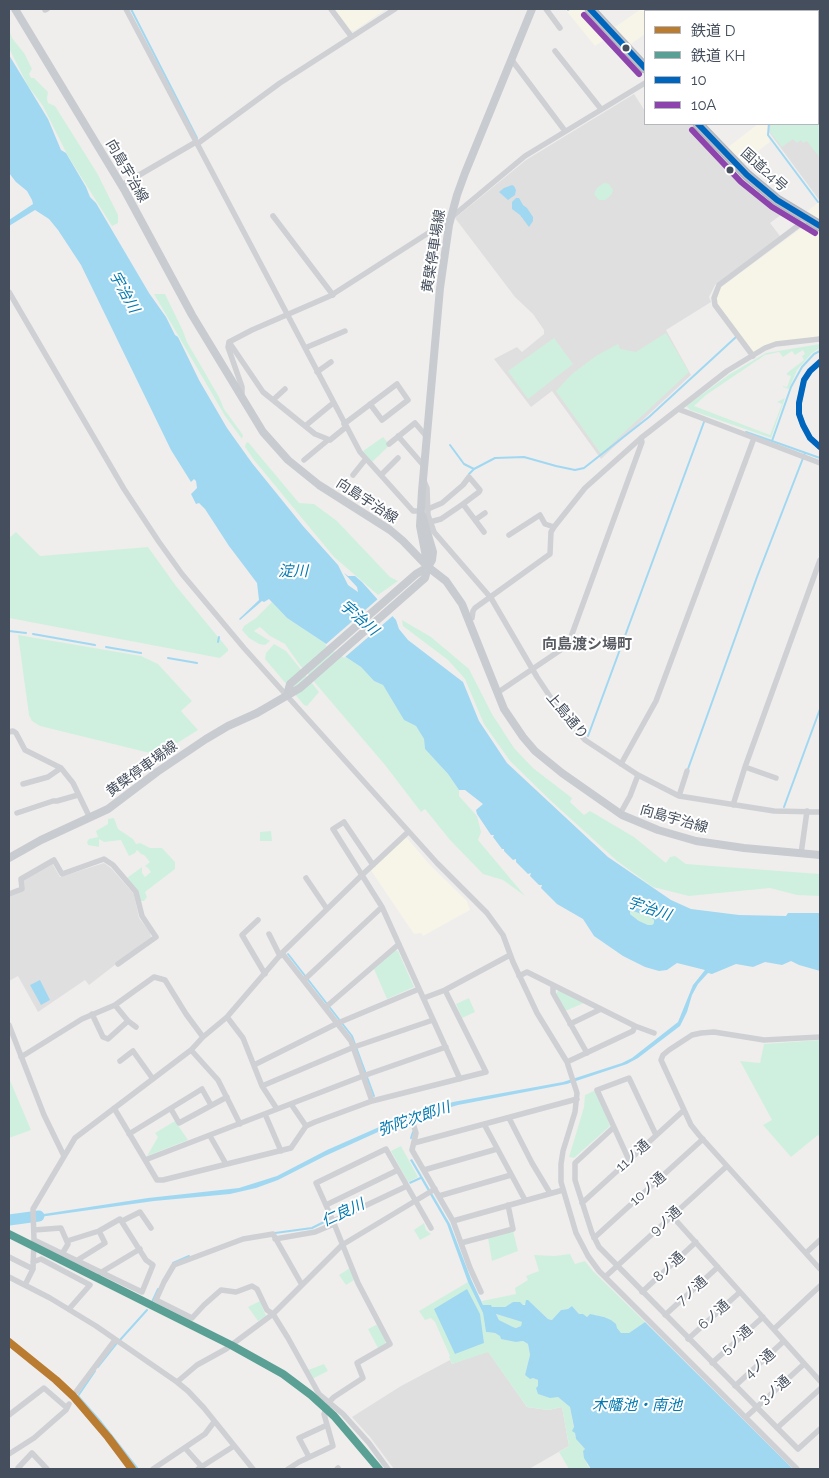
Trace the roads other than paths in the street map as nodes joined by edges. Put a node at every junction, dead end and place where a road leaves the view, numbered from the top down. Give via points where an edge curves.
1 (14, 9) edge
2 (126, 9) edge
3 (331, 9) edge
4 (395, 9) edge
5 (532, 9) edge
6 (546, 9) edge
7 (590, 9) edge
8 (560, 28) dead end
9 (351, 36) junction
10 (555, 51) dead end
11 (512, 59) junction
12 (644, 67) edge
13 (644, 84) edge
14 (601, 109) junction
15 (699, 125) edge
16 (566, 131) junction
17 (198, 142) junction
18 (122, 185) junction
19 (273, 216) dead end
20 (452, 216) junction
21 (807, 219) junction
22 (820, 226) edge
23 (9, 292) edge
24 (334, 294) junction
25 (289, 313) junction
26 (345, 331) dead end
27 (820, 339) edge
28 (230, 342) junction
29 (307, 347) junction
30 (753, 356) junction
31 (331, 362) dead end
32 (820, 362) edge
33 (319, 370) junction
34 (285, 389) dead end
35 (242, 398) junction
36 (273, 400) junction
37 (333, 403) junction
38 (370, 404) junction
39 (678, 410) junction
40 (346, 424) junction
41 (305, 426) junction
42 (398, 436) junction
43 (426, 437) junction
44 (641, 438) junction
45 (754, 438) junction
46 (328, 440) junction
47 (389, 444) dead end
48 (820, 447) edge
49 (398, 458) dead end
50 (304, 460) dead end
51 (365, 460) junction
52 (820, 462) edge
53 (424, 466) junction
54 (382, 474) junction
55 (352, 476) dead end
56 (463, 504) junction
57 (424, 510) junction
58 (485, 513) dead end
59 (475, 520) junction
60 (430, 522) junction
61 (554, 528) junction
62 (484, 532) dead end
63 (509, 535) dead end
64 (424, 543) junction
65 (412, 550) junction
66 (820, 560) edge
67 (428, 567) junction
68 (491, 598) junction
69 (469, 619) junction
70 (532, 669) junction
71 (290, 691) junction
72 (497, 693) junction
73 (9, 732) edge
74 (621, 764) junction
75 (745, 767) junction
76 (61, 768) junction
77 (687, 771) dead end
78 (638, 775) junction
79 (776, 778) dead end
80 (23, 784) dead end
81 (78, 795) junction
82 (679, 796) junction
83 (733, 805) junction
84 (806, 811) junction
85 (820, 812) edge
86 (17, 813) dead end
87 (620, 814) junction
88 (90, 818) junction
89 (408, 832) junction
90 (802, 854) junction
91 (820, 855) edge
92 (9, 858) edge
93 (373, 865) junction
94 (362, 875) junction
95 (306, 878) dead end
96 (9, 894) edge
97 (382, 907) junction
98 (328, 909) junction
99 (258, 920) dead end
100 (269, 934) dead end
101 (399, 944) junction
102 (281, 955) junction
103 (510, 955) junction
104 (118, 964) dead end
105 (265, 974) junction
106 (519, 976) junction
107 (306, 978) junction
108 (553, 985) junction
109 (419, 989) junction
110 (445, 990) junction
111 (424, 998) junction
112 (116, 1005) junction
113 (327, 1006) junction
114 (601, 1009) junction
115 (92, 1014) junction
116 (227, 1017) junction
117 (128, 1020) junction
118 (433, 1020) junction
119 (340, 1022) junction
120 (570, 1024) junction
121 (9, 1025) edge
122 (635, 1026) junction
123 (136, 1027) dead end
124 (654, 1033) dead end
125 (203, 1037) junction
126 (820, 1037) edge
127 (11, 1040) edge
128 (356, 1046) junction
129 (446, 1047) junction
130 (191, 1050) junction
131 (587, 1053) junction
132 (21, 1058) junction
133 (120, 1061) dead end
134 (567, 1062) junction
135 (254, 1065) junction
136 (366, 1075) junction
137 (153, 1079) junction
138 (460, 1079) junction
139 (262, 1086) junction
140 (227, 1097) junction
141 (577, 1100) junction
142 (372, 1102) junction
143 (291, 1104) junction
144 (211, 1105) junction
145 (114, 1108) junction
146 (171, 1109) junction
147 (277, 1109) junction
148 (684, 1110) junction
149 (265, 1114) junction
150 (509, 1118) junction
151 (413, 1123) dead end
152 (240, 1124) junction
153 (484, 1124) junction
154 (306, 1126) junction
155 (613, 1128) junction
156 (129, 1134) junction
157 (656, 1135) junction
158 (210, 1136) junction
159 (703, 1139) junction
160 (414, 1143) junction
161 (497, 1149) junction
162 (281, 1151) junction
163 (64, 1156) junction
164 (145, 1160) junction
165 (629, 1160) junction
166 (226, 1164) junction
167 (727, 1166) junction
168 (398, 1170) junction
169 (424, 1170) junction
170 (511, 1175) junction
171 (406, 1184) junction
172 (563, 1190) junction
173 (432, 1191) junction
174 (550, 1194) junction
175 (439, 1196) junction
176 (525, 1200) junction
177 (415, 1201) junction
178 (582, 1203) junction
179 (326, 1205) junction
180 (508, 1205) junction
181 (672, 1216) junction
182 (333, 1220) junction
183 (453, 1221) junction
184 (122, 1222) junction
185 (151, 1228) dead end
186 (431, 1228) dead end
187 (34, 1230) junction
188 (99, 1231) junction
189 (594, 1238) junction
190 (276, 1239) junction
191 (34, 1240) junction
192 (820, 1240) edge
193 (67, 1242) junction
194 (696, 1242) junction
195 (461, 1243) junction
196 (342, 1245) junction
197 (140, 1249) junction
198 (806, 1253) junction
199 (62, 1254) junction
200 (9, 1257) edge
201 (76, 1261) junction
202 (33, 1265) junction
203 (617, 1266) junction
204 (718, 1267) junction
205 (820, 1269) edge
206 (100, 1273) junction
207 (606, 1277) junction
208 (9, 1278) edge
209 (25, 1285) junction
210 (302, 1285) junction
211 (820, 1286) edge
212 (481, 1292) dead end
213 (642, 1292) junction
214 (740, 1292) junction
215 (69, 1310) junction
216 (273, 1314) junction
217 (665, 1315) junction
218 (763, 1317) junction
219 (774, 1330) junction
220 (688, 1338) junction
221 (118, 1341) junction
222 (784, 1341) junction
223 (712, 1363) junction
224 (804, 1364) junction
225 (820, 1381) edge
226 (177, 1382) junction
227 (735, 1386) junction
228 (820, 1389) edge
229 (76, 1392) dead end
230 (329, 1402) junction
231 (755, 1407) junction
232 (9, 1415) edge
233 (746, 1417) junction
234 (214, 1422) junction
235 (327, 1425) junction
236 (777, 1428) junction
237 (820, 1429) edge
238 (234, 1446) junction
239 (185, 1448) junction
240 (9, 1454) edge
241 (309, 1457) junction
242 (157, 1468) edge
243 (200, 1468) edge
244 (20, 1469) edge
245 (47, 1469) edge
246 (253, 1469) edge
247 (288, 1469) edge
248 (388, 1469) edge
249 (798, 1469) edge

1 - 18 main road, 向島宇治線
2 - 17 street
3 - 9 street
4 - 9 street
5 - 11 main road, 黄檗停車場線
6 - 8 street
7 - 12 highway
9 - 17 street
10 - 14 street
11 - 16 street
11 - 20 main road, 黄檗停車場線 via 465,173
13 - 14 street
14 - 16 street
15 - 21 highway, 国道24号 via 747,175
16 - 20 street via 524,156
17 - 18 street
17 - 25 street
18 - 35 main road, 向島宇治線 via 192,315
19 - 24 street
20 - 24 street
20 - 43 main road, 黄檗停車場線 via 440,288
21 - 22 highway, 国道24号
21 - 30 street via 719,285 715,305
23 - 71 street via 124,489 159,542 244,648
24 - 25 street
25 - 28 street
25 - 29 street
26 - 29 street
27 - 30 street via 776,344
28 - 35 street via 228,347 242,387
28 - 36 street via 263,392
29 - 33 street
30 - 39 street
31 - 33 street
32 - 48 street via 804,380 798,403 803,425
33 - 37 street
34 - 36 street
35 - 65 main road, 向島宇治線 via 263,432 288,460 376,520
36 - 41 street
37 - 40 street
37 - 41 street
38 - 38 street via 397,384 408,400 382,420
38 - 40 street
39 - 44 street
39 - 45 street
40 - 46 street
40 - 51 street
41 - 46 street
42 - 43 street via 415,423
42 - 47 street
42 - 53 street
43 - 53 main road, 黄檗停車場線
44 - 61 street via 585,488
44 - 70 street via 568,645
45 - 52 street
45 - 74 street via 656,701
46 - 50 street
49 - 54 street
51 - 54 street
51 - 55 street
53 - 57 main road, 黄檗停車場線
54 - 57 street via 413,511
56 - 57 street via 480,490 469,477 442,503
56 - 59 street
56 - 60 street via 441,519
57 - 60 street, 上島通り
57 - 64 main road, 黄檗停車場線 via 420,526
57 - 67 main road, 黄檗停車場線 via 433,552
58 - 59 street
59 - 62 street
60 - 68 street, 上島通り via 434,532
61 - 63 street via 545,524 540,515
61 - 68 street via 550,554
64 - 65 main road
64 - 67 main road, 黄檗停車場線
65 - 67 main road, 向島宇治線
66 - 75 street
67 - 69 main road, 向島宇治線 via 446,581
67 - 71 main road, 黄檗停車場線
68 - 69 street via 475,608
68 - 70 street, 上島通り
69 - 72 main road, 向島宇治線
70 - 72 street
70 - 74 street, 上島通り via 561,713 585,740
71 - 88 main road, 黄檗停車場線 via 257,713 206,739 111,807
71 - 89 street
72 - 87 main road, 向島宇治線 via 512,722 535,751
73 - 76 street via 16,733 25,750
74 - 78 street, 上島通り
75 - 79 street
75 - 83 street
76 - 80 street via 48,777
76 - 81 street
77 - 82 street
78 - 82 street, 上島通り
78 - 87 street
81 - 86 street
81 - 88 street
82 - 83 street, 上島通り
83 - 84 street, 上島通り
84 - 85 street, 上島通り
84 - 90 street
87 - 90 main road, 向島宇治線 via 632,821 696,841
88 - 92 main road, 黄檗停車場線
89 - 93 street
89 - 103 street via 487,913 503,934
90 - 91 main road, 向島宇治線
93 - 94 street
93 - 94 street via 344,822 333,829
94 - 97 street
94 - 98 street
95 - 98 street
96 - 104 street via 22,888 20,878 54,860 62,874 104,859 136,892 142,916 156,937
97 - 101 street
97 - 107 street
98 - 102 street
99 - 105 street via 242,935
100 - 102 street
101 - 109 street
101 - 113 street
102 - 105 street
102 - 107 street
103 - 106 street
103 - 110 street
105 - 116 street
106 - 108 street via 527,972
106 - 134 street
107 - 113 street
108 - 114 street
108 - 120 street via 553,993
109 - 111 street
109 - 119 street
110 - 111 street
110 - 138 street via 486,1072
111 - 118 street
112 - 115 street
112 - 117 street
112 - 125 street via 154,977 160,978 165,980
113 - 119 street
114 - 120 street
114 - 122 street
115 - 117 street via 103,1038 108,1039
115 - 132 street
116 - 125 street
116 - 135 street via 243,1038
117 - 123 street
118 - 128 street
118 - 129 street
119 - 128 street
119 - 135 street
120 - 131 street
121 - 127 street
122 - 124 street
122 - 131 street via 634,1031
125 - 130 street
126 - 148 street via 764,1040 714,1032 692,1035 669,1050 661,1060
127 - 132 street
128 - 136 street
128 - 139 street
129 - 136 street
129 - 138 street
130 - 137 street
130 - 140 street via 218,1080
131 - 134 street
132 - 163 street
133 - 137 street via 133,1051
134 - 141 street
135 - 139 street
136 - 142 street
136 - 143 street
137 - 145 street
138 - 142 street
139 - 147 street
140 - 144 street
140 - 152 street
141 - 150 street
141 - 172 street via 561,1164
142 - 154 street
143 - 147 street
143 - 154 street
144 - 146 street via 179,1124
144 - 146 street via 202,1089
145 - 156 street
145 - 163 street via 75,1138
146 - 156 street
147 - 149 street
148 - 157 street, 11ノ通
148 - 159 street
149 - 152 street
149 - 162 street
150 - 153 street
150 - 174 street
151 - 160 street
152 - 158 street
153 - 160 street
153 - 161 street
154 - 162 street via 292,1148
155 - 157 street via 597,1090 629,1078
155 - 165 street
155 - 178 street via 575,1163 575,1180
156 - 164 street
157 - 165 street, 11ノ通
158 - 164 street
158 - 166 street
159 - 167 street
159 - 189 street, 10ノ通
160 - 169 street via 412,1150
161 - 169 street
161 - 170 street
162 - 166 street
163 - 187 street via 33,1209
164 - 166 street via 156,1180
165 - 178 street, 11ノ通
167 - 181 street, 9ノ通
167 - 198 street
168 - 171 street
168 - 179 street
168 - 179 street via 386,1149 316,1183
169 - 173 street
170 - 175 street
170 - 176 street
171 - 177 street
171 - 182 street
172 - 174 street
172 - 207 street via 580,1242 593,1264
173 - 175 street
173 - 177 street
174 - 176 street
175 - 183 street
176 - 180 street
177 - 186 street
177 - 196 street
178 - 189 street
179 - 182 street
180 - 183 street
180 - 195 street via 513,1229
181 - 194 street
181 - 203 street, 9ノ通
182 - 190 street via 314,1232
182 - 196 street
183 - 195 street
184 - 185 street via 140,1212
184 - 188 street via 120,1219
184 - 197 street
187 - 191 street
187 - 193 street via 61,1228
188 - 193 street
188 - 201 street via 105,1242
189 - 203 street
190 - 210 street
190 - 216 street via 273,1234 243,1240 174,1265 156,1300 192,1318 221,1290 236,1292 252,1286
191 - 199 street
191 - 202 street
192 - 198 street
193 - 199 street
194 - 204 street
194 - 213 street, 8ノ通
195 - 212 street
196 - 210 street
196 - 230 street via 390,1344 357,1363 363,1378
197 - 206 street
197 - 206 street via 153,1265 142,1292
198 - 205 street
199 - 201 street
200 - 202 street
201 - 206 street
202 - 209 street
202 - 215 street via 41,1259 90,1285
203 - 207 street, 9ノ通
203 - 213 street
204 - 214 street
204 - 217 street, 7ノ通
207 - 233 street
208 - 209 street
209 - 215 street
210 - 216 street
211 - 219 street
213 - 217 street
214 - 218 street
214 - 220 street, 6ノ通
215 - 221 street
216 - 226 street
216 - 230 street via 319,1394
217 - 220 street
218 - 219 street
218 - 223 street, 5ノ通
219 - 222 street
220 - 223 street
221 - 226 street
221 - 229 street
222 - 224 street
222 - 227 street, 4ノ通
223 - 227 street
224 - 225 street
224 - 231 street, 3ノ通
226 - 234 street
227 - 231 street
228 - 236 street
230 - 235 street via 324,1414
230 - 248 street via 369,1443
231 - 233 street, 3ノ通
231 - 236 street
232 - 240 street via 44,1388 68,1406 34,1438
233 - 249 street
234 - 238 street
234 - 239 street via 205,1434
235 - 241 street via 333,1446
235 - 241 street via 299,1438
236 - 237 street via 798,1450
238 - 243 street
238 - 246 street
239 - 242 street
239 - 243 street
241 - 247 street
244 - 245 street via 32,1453

